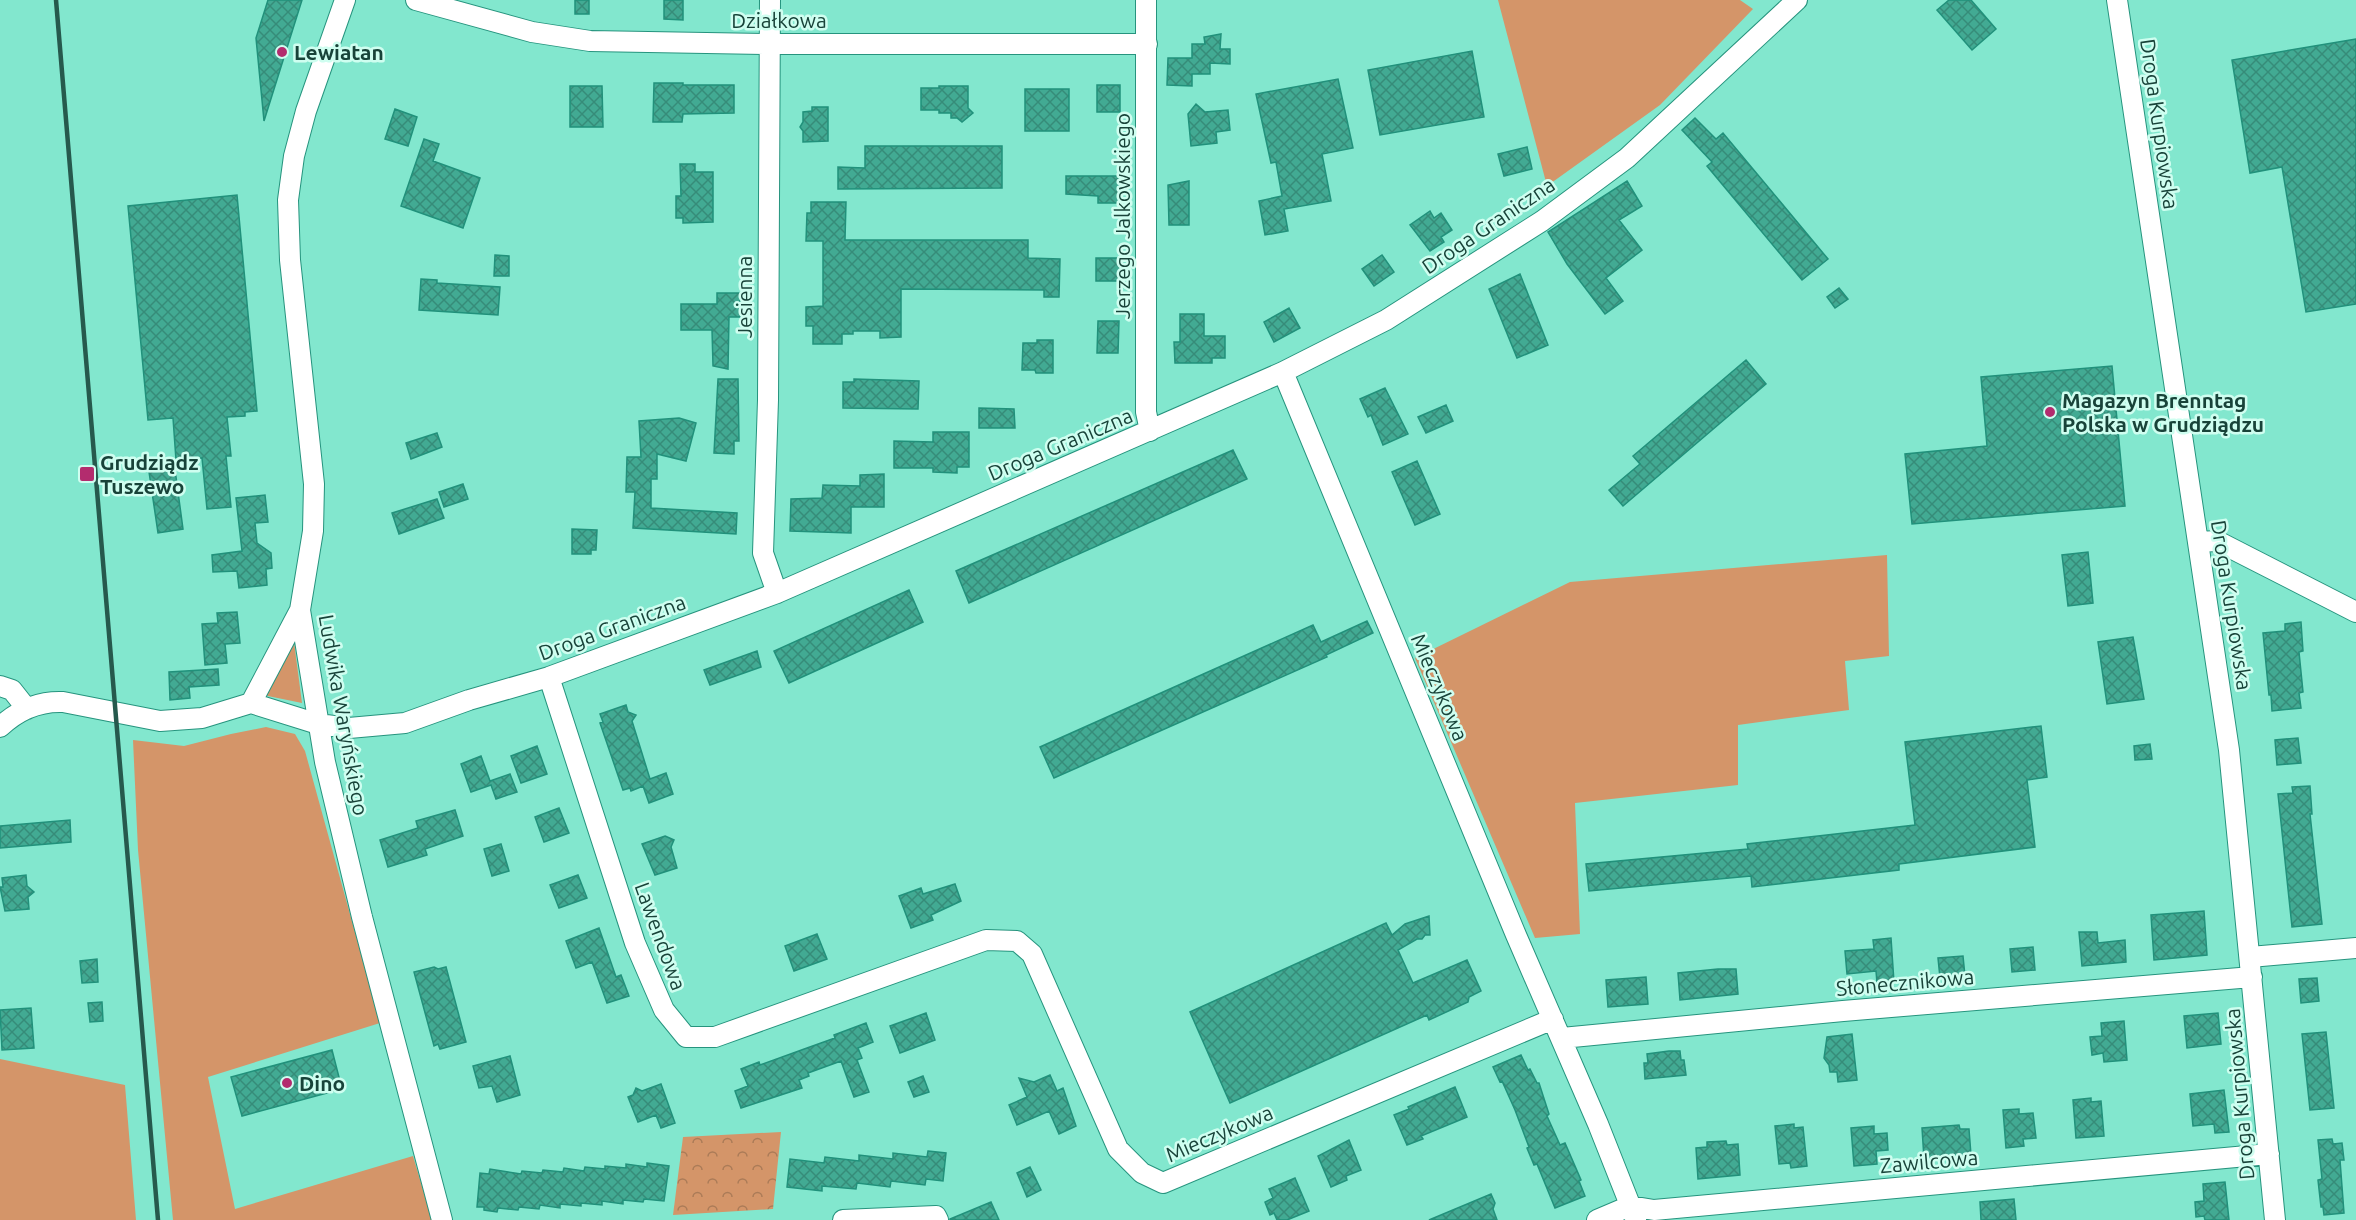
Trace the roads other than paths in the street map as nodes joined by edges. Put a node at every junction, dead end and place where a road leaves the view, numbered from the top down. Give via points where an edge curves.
1 (345, 0) edge
2 (416, 0) edge
3 (770, 0) edge
4 (1146, 0) edge
5 (1797, 0) edge
6 (2117, 0) edge
7 (769, 44) junction
8 (1147, 44) junction
9 (1282, 372) junction
10 (1150, 431) junction
11 (2198, 542) junction
12 (777, 593) junction
13 (300, 610) junction
14 (2356, 612) edge
15 (549, 677) junction
16 (0, 686) edge
17 (251, 703) junction
18 (27, 708) junction
19 (318, 724) junction
20 (0, 727) edge
21 (2356, 948) edge
22 (2250, 957) junction
23 (2252, 977) junction
24 (854, 987) joint
25 (1553, 1019) junction
26 (1562, 1038) junction
27 (2269, 1154) junction
28 (1633, 1213) edge
29 (937, 1218) edge
30 (442, 1220) edge
31 (843, 1220) edge
32 (1596, 1220) edge
33 (2276, 1220) edge

1 - 13 street, Ludwika Waryńskiego via 306,111 288,201 290,260 314,484 313,531
2 - 7 street, Działkowa via 561,38
3 - 7 street, Jesienna
4 - 8 street, Jerzego Jalkowskiego
5 - 9 street, Droga Graniczna via 1627,158 1542,221 1386,320
6 - 11 street, Droga Kurpiowska
7 - 8 street, Działkowa
7 - 12 street, Jesienna via 768,400 763,553
8 - 10 street, Jerzego Jalkowskiego via 1146,412
9 - 10 street, Droga Graniczna
9 - 25 street, Mieczykowa
10 - 12 street, Droga Graniczna
11 - 14 street via 2217,541
11 - 22 street, Droga Kurpiowska via 2229,750
12 - 15 street, Droga Graniczna
13 - 17 street
13 - 19 street, Ludwika Waryńskiego
15 - 19 street, Droga Graniczna via 405,723 349,728
15 - 24 street, Lawendowa via 635,943 663,1010 686,1037 715,1037
16 - 18 street via 12,690
17 - 18 street via 202,718 160,721 63,702
17 - 19 street, Droga Graniczna
18 - 20 street
19 - 30 street, Ludwika Waryńskiego via 362,917
21 - 22 street
22 - 23 street, Droga Kurpiowska
23 - 26 street, Słonecznikowa
23 - 27 street, Droga Kurpiowska
24 - 25 street, Mieczykowa via 986,940 1017,941 1032,954 1118,1149 1142,1173 1163,1183
25 - 26 street, Mieczykowa
26 - 28 street, Mieczykowa
27 - 28 street, Zawilcowa
27 - 33 street, Droga Kurpiowska
28 - 32 street, Zawilcowa
29 - 31 street

